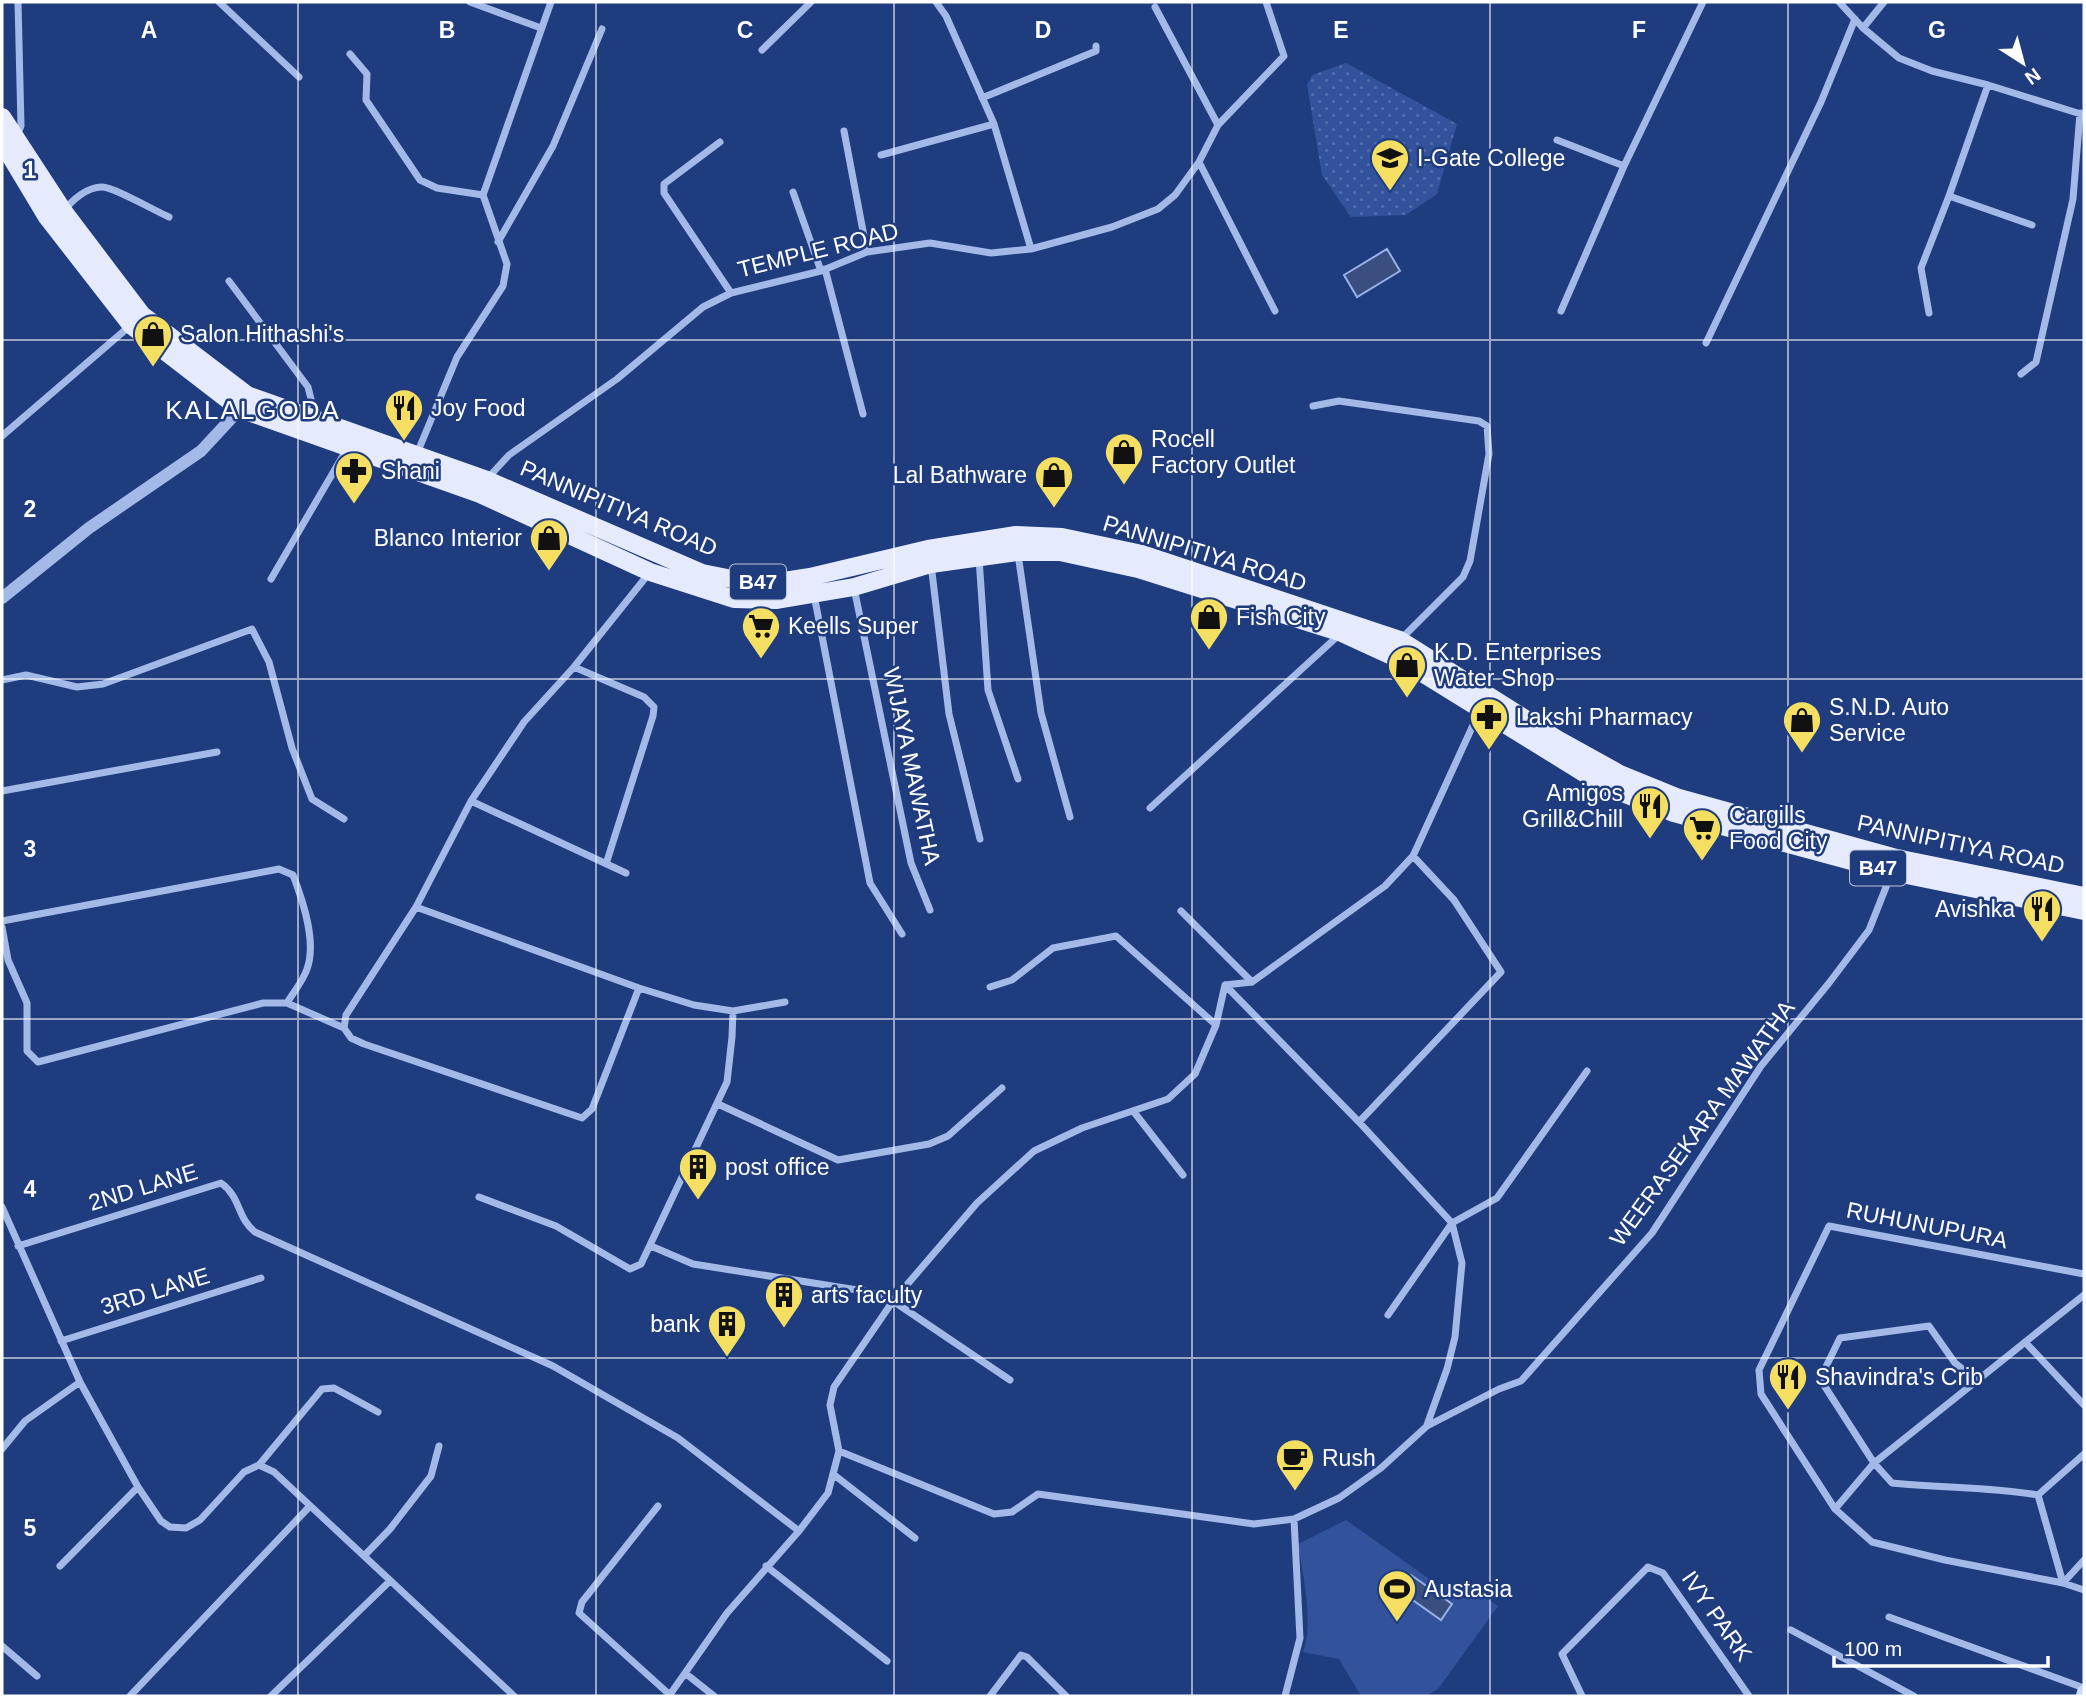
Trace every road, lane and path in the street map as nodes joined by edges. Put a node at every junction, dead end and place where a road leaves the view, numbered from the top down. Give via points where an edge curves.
1 (18, 2) edge
2 (219, 2) edge
3 (470, 2) edge
4 (497, 2) edge
5 (551, 2) edge
6 (811, 2) edge
7 (936, 2) edge
8 (1266, 2) edge
9 (1703, 2) edge
10 (1839, 2) edge
11 (1884, 2) edge
12 (1155, 7) dead end
13 (493, 10) junction
14 (1855, 19) junction
15 (541, 28) junction
16 (1863, 28) junction
17 (602, 29) dead end
18 (1096, 46) dead end
19 (762, 50) dead end
20 (350, 54) dead end
21 (299, 77) dead end
22 (1988, 85) junction
23 (982, 98) junction
24 (2082, 114) edge
25 (2, 117) edge
26 (994, 124) junction
27 (1218, 125) junction
28 (844, 131) dead end
29 (1557, 140) dead end
30 (7, 142) edge
31 (720, 142) dead end
32 (881, 156) dead end
33 (1199, 162) junction
34 (1624, 166) junction
35 (793, 192) dead end
36 (483, 195) junction
37 (1949, 196) junction
38 (64, 212) junction
39 (169, 217) dead end
40 (2032, 225) dead end
41 (498, 242) junction
42 (1031, 249) junction
43 (867, 252) junction
44 (823, 270) junction
45 (229, 281) dead end
46 (731, 293) junction
47 (1275, 311) dead end
48 (1561, 311) dead end
49 (1929, 313) dead end
50 (131, 325) junction
51 (1706, 343) dead end
52 (2021, 374) dead end
53 (243, 402) junction
54 (1313, 406) dead end
55 (863, 414) dead end
56 (302, 416) junction
57 (2, 436) edge
58 (348, 446) junction
59 (414, 462) junction
60 (483, 487) junction
61 (1018, 552) junction
62 (979, 557) junction
63 (931, 564) junction
64 (650, 572) junction
65 (271, 579) dead end
66 (854, 587) junction
67 (814, 594) junction
68 (2, 598) edge
69 (1342, 633) junction
70 (1400, 640) junction
71 (574, 667) junction
72 (2, 680) edge
73 (1481, 708) junction
74 (217, 752) dead end
75 (1018, 779) dead end
76 (2, 791) edge
77 (471, 801) junction
78 (1150, 808) dead end
79 (1070, 817) dead end
80 (344, 819) dead end
81 (980, 839) dead end
82 (1413, 856) junction
83 (606, 864) junction
84 (1894, 865) junction
85 (626, 873) dead end
86 (2084, 895) edge
87 (416, 907) junction
88 (930, 910) dead end
89 (1181, 911) dead end
90 (2084, 911) edge
91 (2, 921) edge
92 (2, 927) edge
93 (902, 934) dead end
94 (1252, 982) junction
95 (1224, 985) junction
96 (990, 987) dead end
97 (639, 988) junction
98 (785, 1002) dead end
99 (287, 1003) junction
100 (733, 1011) junction
101 (1216, 1025) junction
102 (344, 1028) junction
103 (1587, 1072) dead end
104 (1002, 1088) dead end
105 (718, 1104) junction
106 (1134, 1112) junction
107 (1359, 1122) junction
108 (1183, 1175) dead end
109 (479, 1197) dead end
110 (2, 1207) edge
111 (1452, 1223) junction
112 (12, 1230) junction
113 (2, 1236) edge
114 (18, 1246) junction
115 (651, 1246) junction
116 (2084, 1274) edge
117 (261, 1278) dead end
118 (2084, 1295) edge
119 (893, 1301) junction
120 (1388, 1315) dead end
121 (61, 1341) junction
122 (2025, 1342) junction
123 (1010, 1380) dead end
124 (1976, 1380) junction
125 (80, 1382) junction
126 (2084, 1405) edge
127 (378, 1412) dead end
128 (1427, 1426) junction
129 (439, 1446) dead end
130 (2, 1449) edge
131 (839, 1451) junction
132 (2084, 1454) edge
133 (1874, 1463) junction
134 (259, 1465) junction
135 (833, 1474) junction
136 (138, 1488) junction
137 (2038, 1496) junction
138 (310, 1506) junction
139 (658, 1506) dead end
140 (1835, 1509) junction
141 (1294, 1519) junction
142 (799, 1531) junction
143 (915, 1538) dead end
144 (364, 1556) junction
145 (2084, 1560) edge
146 (60, 1566) dead end
147 (766, 1566) junction
148 (390, 1581) junction
149 (2063, 1583) junction
150 (2084, 1590) edge
151 (1889, 1617) dead end
152 (1791, 1630) dead end
153 (2, 1646) edge
154 (887, 1661) dead end
155 (685, 1673) junction
156 (37, 1676) dead end
157 (2084, 1692) edge
158 (130, 1696) edge
159 (271, 1696) edge
160 (514, 1696) edge
161 (669, 1696) edge
162 (714, 1696) edge
163 (990, 1696) edge
164 (1066, 1696) edge
165 (1285, 1696) edge
166 (1582, 1696) edge
167 (1749, 1696) edge
168 (1914, 1696) edge

1 - 30 street via 21,126
2 - 21 street
3 - 13 street
4 - 13 street
5 - 15 street
6 - 19 street
7 - 23 street
8 - 27 street, TEMPLE ROAD via 1284,56
9 - 34 street
10 - 14 street
11 - 16 street
12 - 27 street
13 - 15 street
14 - 16 street
14 - 51 street via 1821,102
15 - 36 street
16 - 22 street via 1899,58
17 - 41 street via 552,146
18 - 23 street via 1096,51
20 - 36 street via 367,74 366,100 420,180 437,188
22 - 24 street
22 - 37 street
23 - 26 street
24 - 52 street via 2073,199 2036,362
25 - 30 main road, PANNIPITIYA ROAD / B47
26 - 32 street
26 - 42 street
27 - 33 street, TEMPLE ROAD
28 - 43 street
29 - 34 street
30 - 38 main road, PANNIPITIYA ROAD / B47
30 - 50 main road, PANNIPITIYA ROAD / B47 via 47,217
31 - 46 street via 664,184 664,193
33 - 42 street, TEMPLE ROAD via 1175,195 1158,209
33 - 47 street
34 - 48 street
35 - 44 street
36 - 41 street
37 - 40 street
37 - 49 street via 1921,268
38 - 39 street via 91,188 104,187
38 - 53 main road, PANNIPITIYA ROAD / B47 via 142,315
41 - 59 street via 507,264 503,286 457,357
42 - 43 street, TEMPLE ROAD via 991,253 930,243
43 - 44 street, TEMPLE ROAD
44 - 46 street, TEMPLE ROAD
44 - 55 street
45 - 56 street via 308,387 311,399
46 - 60 street, TEMPLE ROAD via 703,307 617,379 509,455
50 - 53 main road, PANNIPITIYA ROAD / B47
50 - 57 street
53 - 56 main road, PANNIPITIYA ROAD / B47
53 - 58 main road, PANNIPITIYA ROAD / B47
53 - 68 street via 201,451 89,528
54 - 70 street via 1339,401 1479,421 1487,426 1489,454 1470,561 1463,577
56 - 59 main road, PANNIPITIYA ROAD / B47
58 - 59 main road, PANNIPITIYA ROAD / B47
58 - 65 street
59 - 60 main road, PANNIPITIYA ROAD / B47
60 - 64 main road, PANNIPITIYA ROAD / B47
60 - 70 main road, PANNIPITIYA ROAD / B47 via 702,573 737,580 771,583 810,577 928,549 1016,535 1062,537 1142,554
61 - 62 main road, PANNIPITIYA ROAD / B47
61 - 69 main road, PANNIPITIYA ROAD / B47 via 1060,552 1138,569
61 - 79 street via 1041,713
62 - 63 main road, PANNIPITIYA ROAD / B47
62 - 75 street via 988,690
63 - 66 main road, PANNIPITIYA ROAD / B47
63 - 81 street via 949,714
64 - 67 main road, PANNIPITIYA ROAD / B47 via 734,599 777,600
64 - 71 street
66 - 67 main road, PANNIPITIYA ROAD / B47
66 - 88 street, WIJAYA MAWATHA via 911,863
67 - 93 street via 870,883
69 - 73 main road, PANNIPITIYA ROAD / B47 via 1403,661
69 - 78 street
70 - 84 main road, PANNIPITIYA ROAD / B47 via 1620,774 1679,798
71 - 77 street via 524,722
71 - 83 street via 644,697 654,708
72 - 80 street via 26,675 77,687 103,684 252,629 269,662 292,748 312,799
73 - 82 street
73 - 84 main road, PANNIPITIYA ROAD / B47 via 1605,786 1674,813
74 - 76 street
77 - 83 street
77 - 87 street
82 - 94 street via 1385,886
82 - 107 street via 1454,900 1501,972
83 - 85 street
84 - 86 main road, PANNIPITIYA ROAD / B47
84 - 90 main road, PANNIPITIYA ROAD / B47
84 - 128 street, WEERASEKARA MAWATHA via 1869,930 1761,1066 1652,1233 1521,1381
87 - 97 street
87 - 102 street via 346,1015
89 - 94 street
91 - 99 street via 279,869 293,876 305,904 310,950 307,970
92 - 99 street via 8,960 27,1003 27,1051 38,1062 263,1003
94 - 95 street
95 - 101 street
95 - 107 street
96 - 101 street via 1012,980 1053,948 1116,936
97 - 100 street
97 - 102 street via 592,1109 582,1118 364,1044
98 - 100 street
99 - 102 street
100 - 105 street via 727,1082
101 - 106 street via 1195,1074 1168,1099
103 - 111 street via 1497,1198
104 - 105 street via 948,1136 929,1144 838,1160
105 - 115 street
106 - 108 street
106 - 119 street via 1082,1128 1034,1151 978,1203
107 - 111 street
109 - 115 street via 555,1226 631,1269 641,1264
110 - 112 street
111 - 120 street
111 - 128 street via 1462,1263 1455,1337
112 - 113 street
112 - 114 street
114 - 121 street
114 - 142 street, 2ND LANE via 221,1183 232,1191 247,1225 256,1231 553,1366 678,1438
115 - 119 street via 693,1264 870,1292
116 - 140 street, RUHUNUPURA via 1829,1226 1759,1370 1761,1394
117 - 121 street, 3RD LANE
118 - 122 street
119 - 123 street
119 - 131 street via 834,1387 830,1405
121 - 125 street
122 - 124 street
122 - 126 street
124 - 133 street
124 - 133 street via 1955,1363 1929,1326 1840,1338 1820,1379
125 - 130 street via 25,1421
125 - 136 street
127 - 134 street via 334,1388 322,1389
128 - 141 street, WEERASEKARA MAWATHA via 1339,1498
129 - 144 street via 431,1476
131 - 135 street
131 - 141 street, WEERASEKARA MAWATHA via 994,1514 1012,1512 1038,1494 1254,1524
132 - 137 street
133 - 137 street via 1892,1483
133 - 140 street
134 - 136 street via 244,1472 187,1528 160,1521
134 - 138 street via 274,1472
135 - 142 street via 828,1493
135 - 143 street
136 - 146 street
137 - 149 street
138 - 144 street
138 - 158 street
139 - 161 street via 582,1602 579,1613
140 - 149 street, RUHUNUPURA via 1872,1542
141 - 165 street via 1300,1638
142 - 147 street
144 - 148 street
145 - 149 street
147 - 154 street
147 - 155 street
148 - 159 street
148 - 160 street
149 - 150 street, RUHUNUPURA
151 - 157 street
152 - 168 street
153 - 156 street
155 - 161 street
155 - 162 street
163 - 164 street via 1021,1655
166 - 167 street, IVY PARK via 1562,1654 1648,1567 1663,1573

